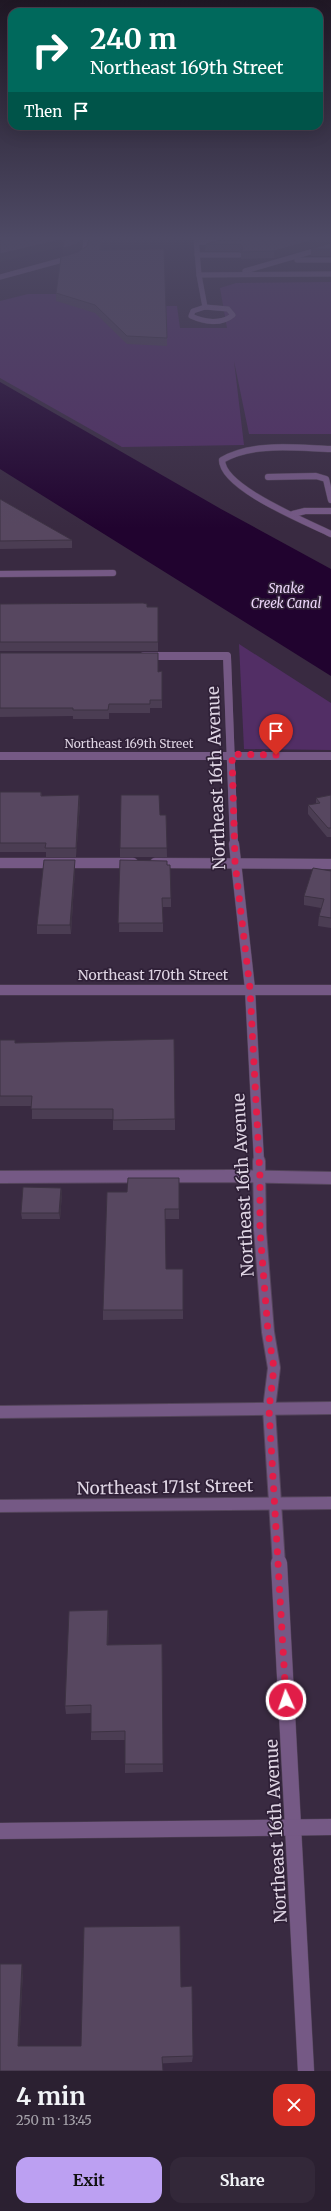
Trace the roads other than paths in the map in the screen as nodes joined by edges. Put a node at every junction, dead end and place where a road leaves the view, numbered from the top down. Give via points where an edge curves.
1 (331, 449) edge
2 (268, 477) dead end
3 (331, 500) edge
4 (331, 511) edge
5 (294, 514) junction
6 (331, 534) edge
7 (113, 573) dead end
8 (0, 574) edge
9 (135, 656) edge
10 (232, 754) junction
11 (0, 756) edge
12 (331, 756) edge
13 (235, 862) junction
14 (0, 863) edge
15 (331, 864) edge
16 (250, 989) junction
17 (0, 990) edge
18 (331, 990) edge
19 (0, 1177) edge
20 (260, 1177) junction
21 (331, 1178) edge
22 (331, 1408) edge
23 (269, 1409) junction
24 (0, 1412) edge
25 (276, 1503) junction
26 (331, 1503) edge
27 (0, 1506) edge
28 (331, 1827) edge
29 (293, 1828) junction
30 (0, 1830) edge
31 (306, 2071) edge

1 - 5 street via 254,450 227,456 222,460 224,470 246,490
2 - 3 street via 316,476 326,479
4 - 5 street via 305,511
5 - 6 street
7 - 8 street
9 - 10 street, Northeast 16th Avenue via 227,656
10 - 11 street, Northeast 169th Street
10 - 12 street, Northeast 169th Street
10 - 13 street, Northeast 16th Avenue
13 - 14 street
13 - 15 street
13 - 16 street, Northeast 16th Avenue
16 - 17 street, Northeast 170th Street
16 - 18 street, Northeast 170th Street
16 - 20 street, Northeast 16th Avenue
19 - 20 street
20 - 21 street
20 - 23 street, Northeast 16th Avenue via 260,1230 267,1324 274,1368
22 - 23 street
23 - 24 street
23 - 25 street, Northeast 16th Avenue
25 - 26 street, Northeast 171st Street
25 - 27 street, Northeast 171st Street
25 - 29 street, Northeast 16th Avenue
28 - 29 street
29 - 30 street
29 - 31 street, Northeast 16th Avenue

